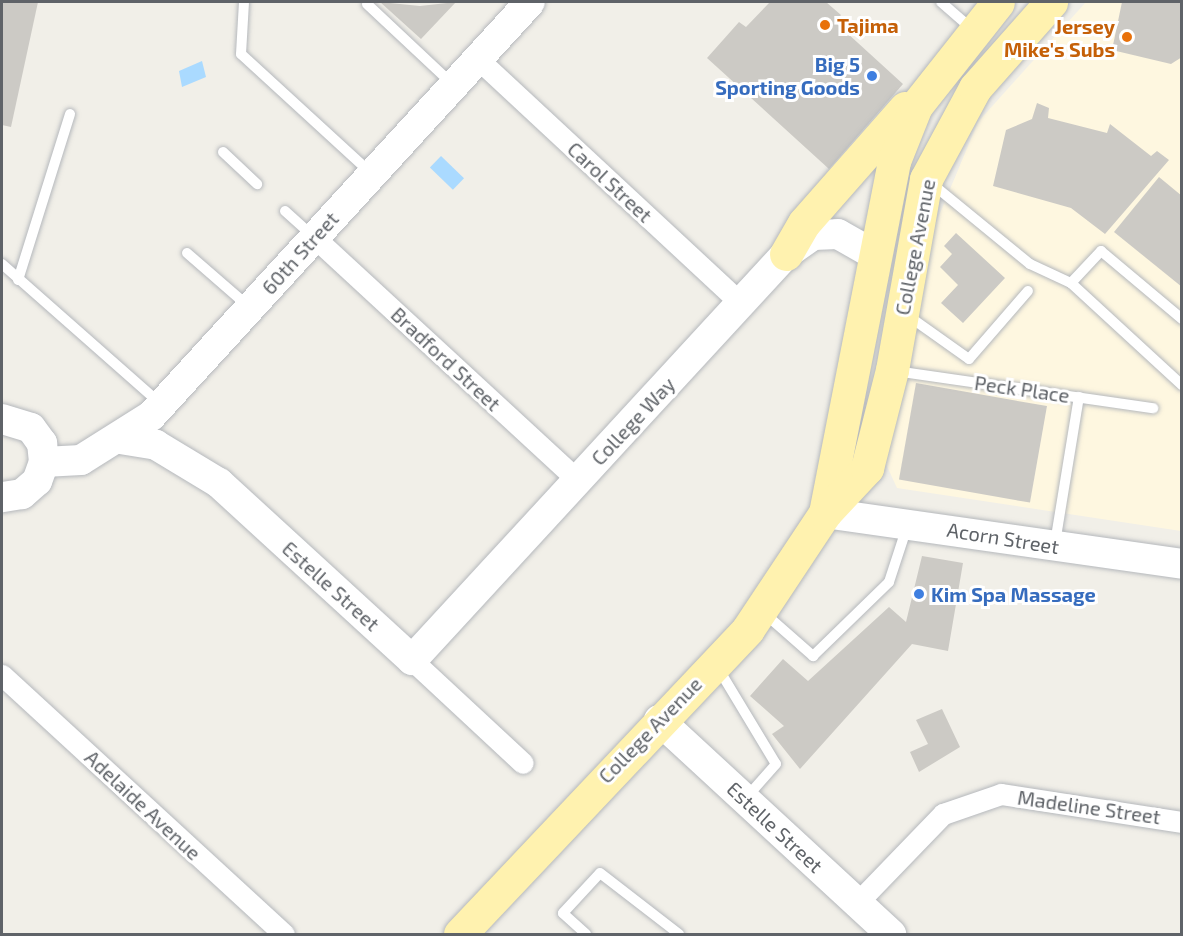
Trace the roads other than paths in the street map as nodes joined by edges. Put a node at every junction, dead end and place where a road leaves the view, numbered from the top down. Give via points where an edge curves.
1 (244, 2) edge
2 (530, 2) edge
3 (941, 2) edge
4 (998, 2) edge
5 (1051, 2) edge
6 (367, 4) dead end
7 (972, 29) junction
8 (950, 57) junction
9 (478, 59) junction
10 (454, 85) junction
11 (70, 114) dead end
12 (223, 152) dead end
13 (373, 174) junction
14 (926, 179) junction
15 (257, 184) dead end
16 (285, 211) dead end
17 (314, 237) junction
18 (187, 253) dead end
19 (786, 254) junction
20 (873, 254) junction
21 (2, 264) edge
22 (18, 280) junction
23 (1071, 283) junction
24 (1028, 291) dead end
25 (742, 304) junction
26 (250, 308) junction
27 (902, 311) junction
28 (1182, 319) edge
29 (892, 370) junction
30 (1182, 385) edge
31 (1079, 397) junction
32 (162, 405) junction
33 (1153, 408) dead end
34 (2, 419) edge
35 (120, 439) junction
36 (44, 462) junction
37 (578, 481) junction
38 (2, 497) edge
39 (825, 513) junction
40 (909, 524) junction
41 (1055, 546) junction
42 (1182, 564) edge
43 (761, 611) junction
44 (412, 660) junction
45 (715, 663) junction
46 (2, 675) edge
47 (659, 720) junction
48 (523, 763) dead end
49 (745, 799) junction
50 (1182, 822) edge
51 (857, 903) junction
52 (284, 934) edge
53 (460, 934) edge
54 (586, 934) edge
55 (680, 934) edge
56 (891, 934) edge

1 - 13 lane via 241,54
2 - 9 street, 60th Street
3 - 7 lane
4 - 7 main road, College Avenue
5 - 14 main road, College Avenue via 975,88
6 - 10 lane
7 - 8 main road, College Avenue
8 - 19 main road via 804,223
8 - 20 main road, College Avenue via 916,106 894,160
9 - 10 street, 60th Street
9 - 25 street, Carol Street
10 - 13 street, 60th Street
11 - 22 lane
12 - 15 lane
13 - 17 street, 60th Street
14 - 23 lane via 1030,264
14 - 27 main road, College Avenue
16 - 17 lane
17 - 26 street, 60th Street
17 - 37 street, Bradford Street
18 - 26 lane
19 - 20 street, College Way via 813,235 838,234
19 - 25 street, College Way
20 - 39 main road, College Avenue via 858,363
21 - 22 lane
22 - 32 lane
23 - 28 lane via 1101,251
23 - 30 lane
24 - 27 lane via 969,359
25 - 37 street, College Way
26 - 32 street, 60th Street
27 - 29 main road, College Avenue
29 - 31 lane, Peck Place
29 - 39 main road, College Avenue via 867,468
31 - 33 lane, Peck Place
31 - 41 lane
32 - 35 street, 60th Street
34 - 36 street via 31,428 42,443
35 - 36 street, 60th Street via 81,460
35 - 44 street, Estelle Street via 156,445 219,483
36 - 38 street via 30,487
37 - 44 street, College Way
39 - 40 street, Acorn Street
39 - 43 main road, College Avenue
40 - 41 street, Acorn Street
40 - 43 lane via 889,582 813,656
41 - 42 street, Acorn Street
43 - 45 main road, College Avenue
44 - 48 street, Estelle Street
45 - 47 main road, College Avenue
45 - 49 lane via 776,764
46 - 52 street, Adelaide Avenue
47 - 49 street, Estelle Street
47 - 53 main road, College Avenue
49 - 51 street, Estelle Street
50 - 51 street, Madeline Street via 1001,794 943,814
51 - 56 street, Estelle Street
54 - 55 lane via 563,913 600,873

